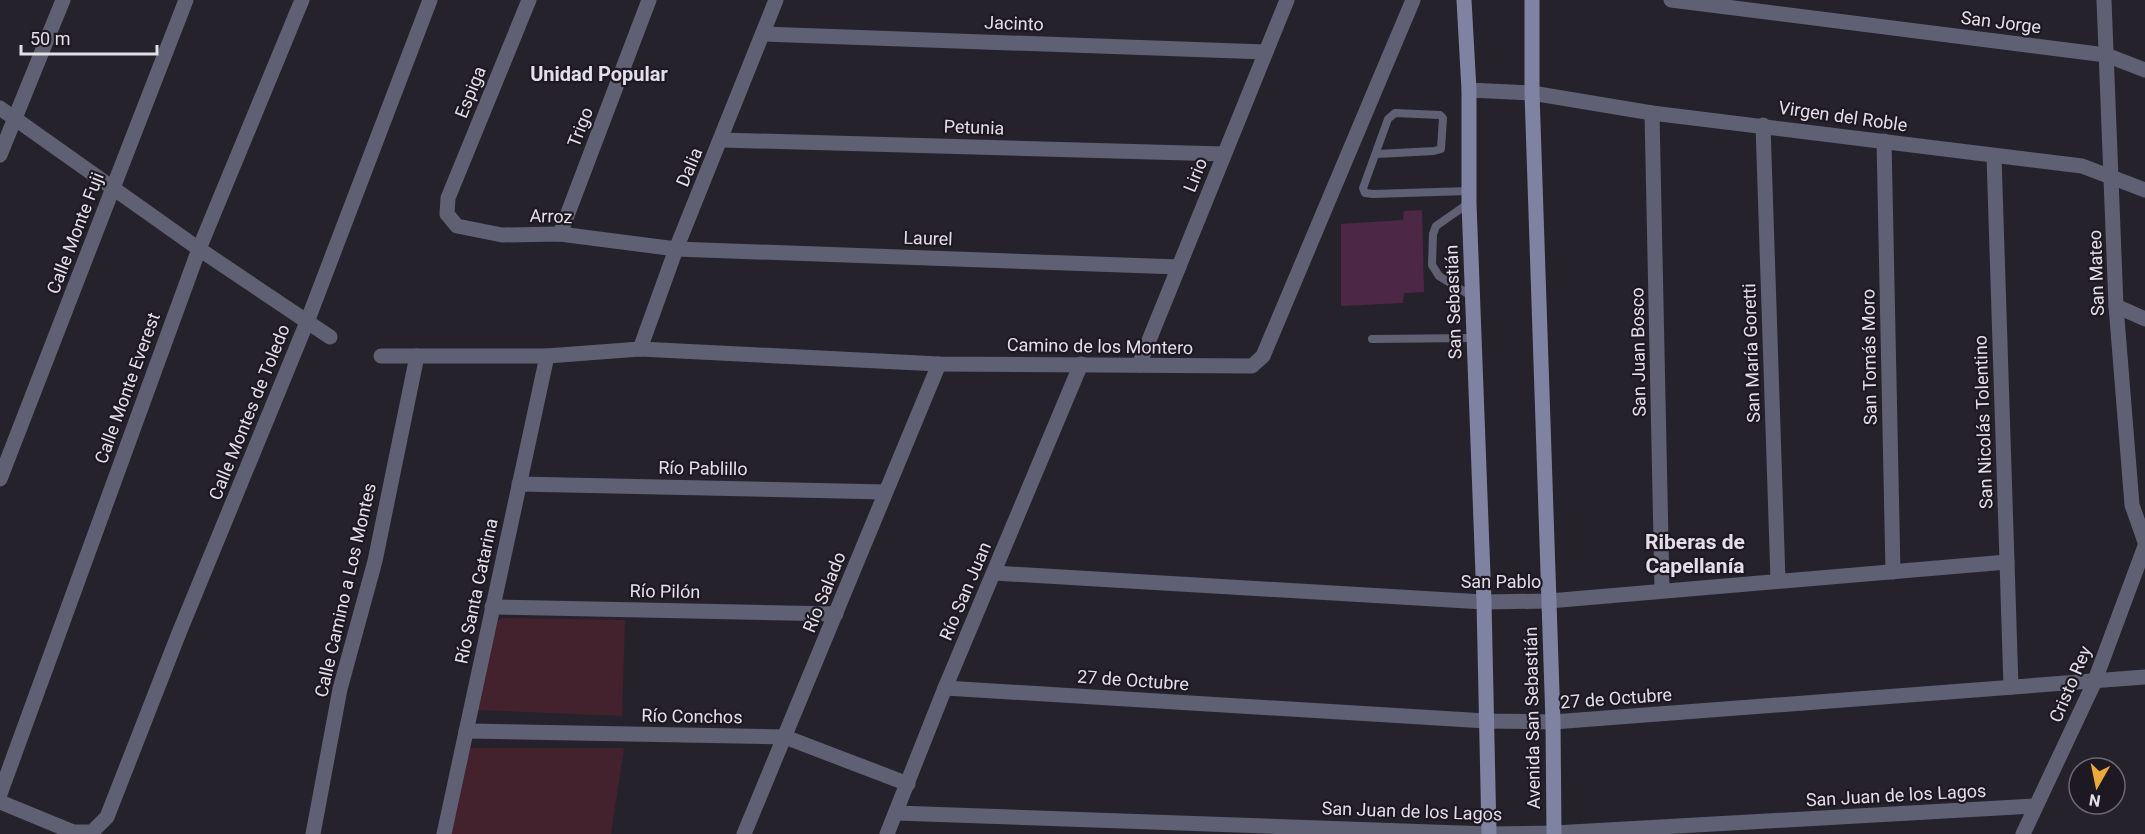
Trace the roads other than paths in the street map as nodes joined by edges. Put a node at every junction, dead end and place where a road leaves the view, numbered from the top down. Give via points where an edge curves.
1 (63, 0) edge
2 (186, 0) edge
3 (302, 0) edge
4 (430, 0) edge
5 (529, 0) edge
6 (649, 0) edge
7 (776, 0) edge
8 (1287, 0) edge
9 (1413, 0) edge
10 (1464, 0) edge
11 (1532, 0) edge
12 (1671, 0) edge
13 (2104, 0) edge
14 (763, 34) junction
15 (1265, 52) junction
16 (2106, 55) junction
17 (2145, 70) edge
18 (1469, 90) junction
19 (1532, 93) junction
20 (0, 108) edge
21 (1652, 113) junction
22 (14, 119) junction
23 (1763, 125) junction
24 (722, 140) junction
25 (1884, 141) junction
26 (1224, 154) junction
27 (1377, 154) junction
28 (0, 155) edge
29 (1995, 156) junction
30 (2112, 176) junction
31 (114, 189) junction
32 (2145, 190) edge
33 (1469, 197) junction
34 (448, 198) joint
35 (561, 234) junction
36 (199, 249) junction
37 (676, 249) junction
38 (1179, 267) junction
39 (1473, 297) junction
40 (2116, 306) junction
41 (2145, 319) edge
42 (307, 322) junction
43 (330, 337) dead end
44 (1474, 338) junction
45 (1372, 339) dead end
46 (640, 349) junction
47 (381, 356) dead end
48 (417, 356) junction
49 (547, 357) junction
50 (939, 364) junction
51 (1081, 364) junction
52 (1139, 365) junction
53 (0, 479) edge
54 (519, 484) junction
55 (885, 492) junction
56 (2145, 542) edge
57 (2145, 546) edge
58 (2007, 562) junction
59 (1893, 572) junction
60 (994, 573) junction
61 (1778, 580) junction
62 (1662, 589) junction
63 (1549, 601) junction
64 (1484, 602) junction
65 (492, 608) junction
66 (836, 614) junction
67 (2145, 677) edge
68 (2094, 683) junction
69 (2010, 687) junction
70 (945, 688) junction
71 (1486, 721) junction
72 (1553, 723) junction
73 (466, 731) junction
74 (785, 737) junction
75 (908, 784) junction
76 (0, 794) edge
77 (0, 802) edge
78 (2035, 806) junction
79 (896, 813) junction
80 (313, 834) edge
81 (444, 834) edge
82 (744, 834) edge
83 (887, 834) edge
84 (1489, 834) edge
85 (1554, 834) edge
86 (2023, 834) edge

1 - 22 street
2 - 31 street, Calle Monte Fuji
3 - 36 street, Calle Monte Everest
4 - 42 street, Calle Montes de Toledo
5 - 34 street, Espiga
6 - 35 street, Trigo
7 - 14 street, Dalia
8 - 15 street, Lirio
9 - 52 street, Camino de los Montero via 1258,363 1245,368
10 - 18 main road, San Sebastián
11 - 19 main road
12 - 16 street, San Jorge
13 - 16 street, San Mateo
14 - 15 street, Jacinto
14 - 24 street, Dalia
15 - 26 street, Lirio
16 - 17 street, San Jorge
16 - 30 street, San Mateo
18 - 19 street, Virgen del Roble
18 - 33 main road, San Sebastián
19 - 21 street, Virgen del Roble
19 - 63 main road
20 - 22 street
21 - 23 street, Virgen del Roble
21 - 62 street, San Juan Bosco
22 - 28 street
22 - 31 street
23 - 25 street, Virgen del Roble
23 - 61 street, San María Goretti
24 - 26 street, Petunia
24 - 37 street, Dalia
25 - 29 street, Virgen del Roble
25 - 59 street, San Tomás Moro
26 - 38 street, Lirio
27 - 27 lane via 1441,148 1443,118 1395,113 1388,119
27 - 33 lane via 1363,188 1365,193
29 - 30 street, Virgen del Roble via 2082,166
29 - 58 street, San Nicolás Tolentino
30 - 32 street, Virgen del Roble
30 - 40 street, San Mateo
31 - 36 street
31 - 53 street, Calle Monte Fuji
33 - 39 main road, San Sebastián
33 - 39 lane via 1436,226 1432,265 1439,276
34 - 35 street, Arroz via 447,214 464,230 502,235
35 - 37 street, Arroz
36 - 42 street
36 - 76 street, Calle Monte Everest
37 - 38 street, Laurel
37 - 46 street, Dalia
38 - 52 street, Lirio
39 - 44 main road, San Sebastián
40 - 41 street
40 - 56 street, San Mateo via 2132,505
42 - 43 street
42 - 77 street, Calle Montes de Toledo via 107,817 92,832 73,832
44 - 45 lane
44 - 64 main road, San Sebastián
46 - 49 street, Camino de los Montero
46 - 50 street, Camino de los Montero
47 - 48 street, Camino de los Montero
48 - 49 street, Camino de los Montero
48 - 80 street, Calle Camino a Los Montes via 375,561 340,689
49 - 54 street, Río Santa Catarina
50 - 51 street, Camino de los Montero
50 - 55 street, Río Salado
51 - 52 street, Camino de los Montero
51 - 60 street, Río San Juan
54 - 55 street, Río Pablillo
54 - 65 street, Río Santa Catarina
55 - 66 street, Río Salado
57 - 68 street, Cristo Rey
58 - 59 street, San Pablo
58 - 69 street, San Nicolás Tolentino
59 - 61 street, San Pablo
60 - 64 street, San Pablo
60 - 70 street, Río San Juan
61 - 62 street, San Pablo
62 - 63 street, San Pablo
63 - 64 street, San Pablo
63 - 72 main road, Avenida San Sebastián
64 - 71 main road
65 - 66 street, Río Pilón
65 - 73 street, Río Santa Catarina
66 - 74 street, Río Salado
67 - 68 street, 27 de Octubre
68 - 69 street, 27 de Octubre
68 - 78 street, Cristo Rey
69 - 72 street, 27 de Octubre
70 - 71 street, 27 de Octubre
70 - 75 street, Río San Juan
71 - 72 street, 27 de Octubre
71 - 84 main road
72 - 85 main road, Avenida San Sebastián
73 - 74 street, Río Conchos
73 - 81 street, Río Santa Catarina
74 - 75 street, Río Conchos
74 - 82 street, Río Salado
75 - 79 street, Río San Juan
78 - 85 street, San Juan de los Lagos
78 - 86 street, Cristo Rey
79 - 83 street, Río San Juan
79 - 84 street, San Juan de los Lagos
84 - 85 street, San Juan de los Lagos

